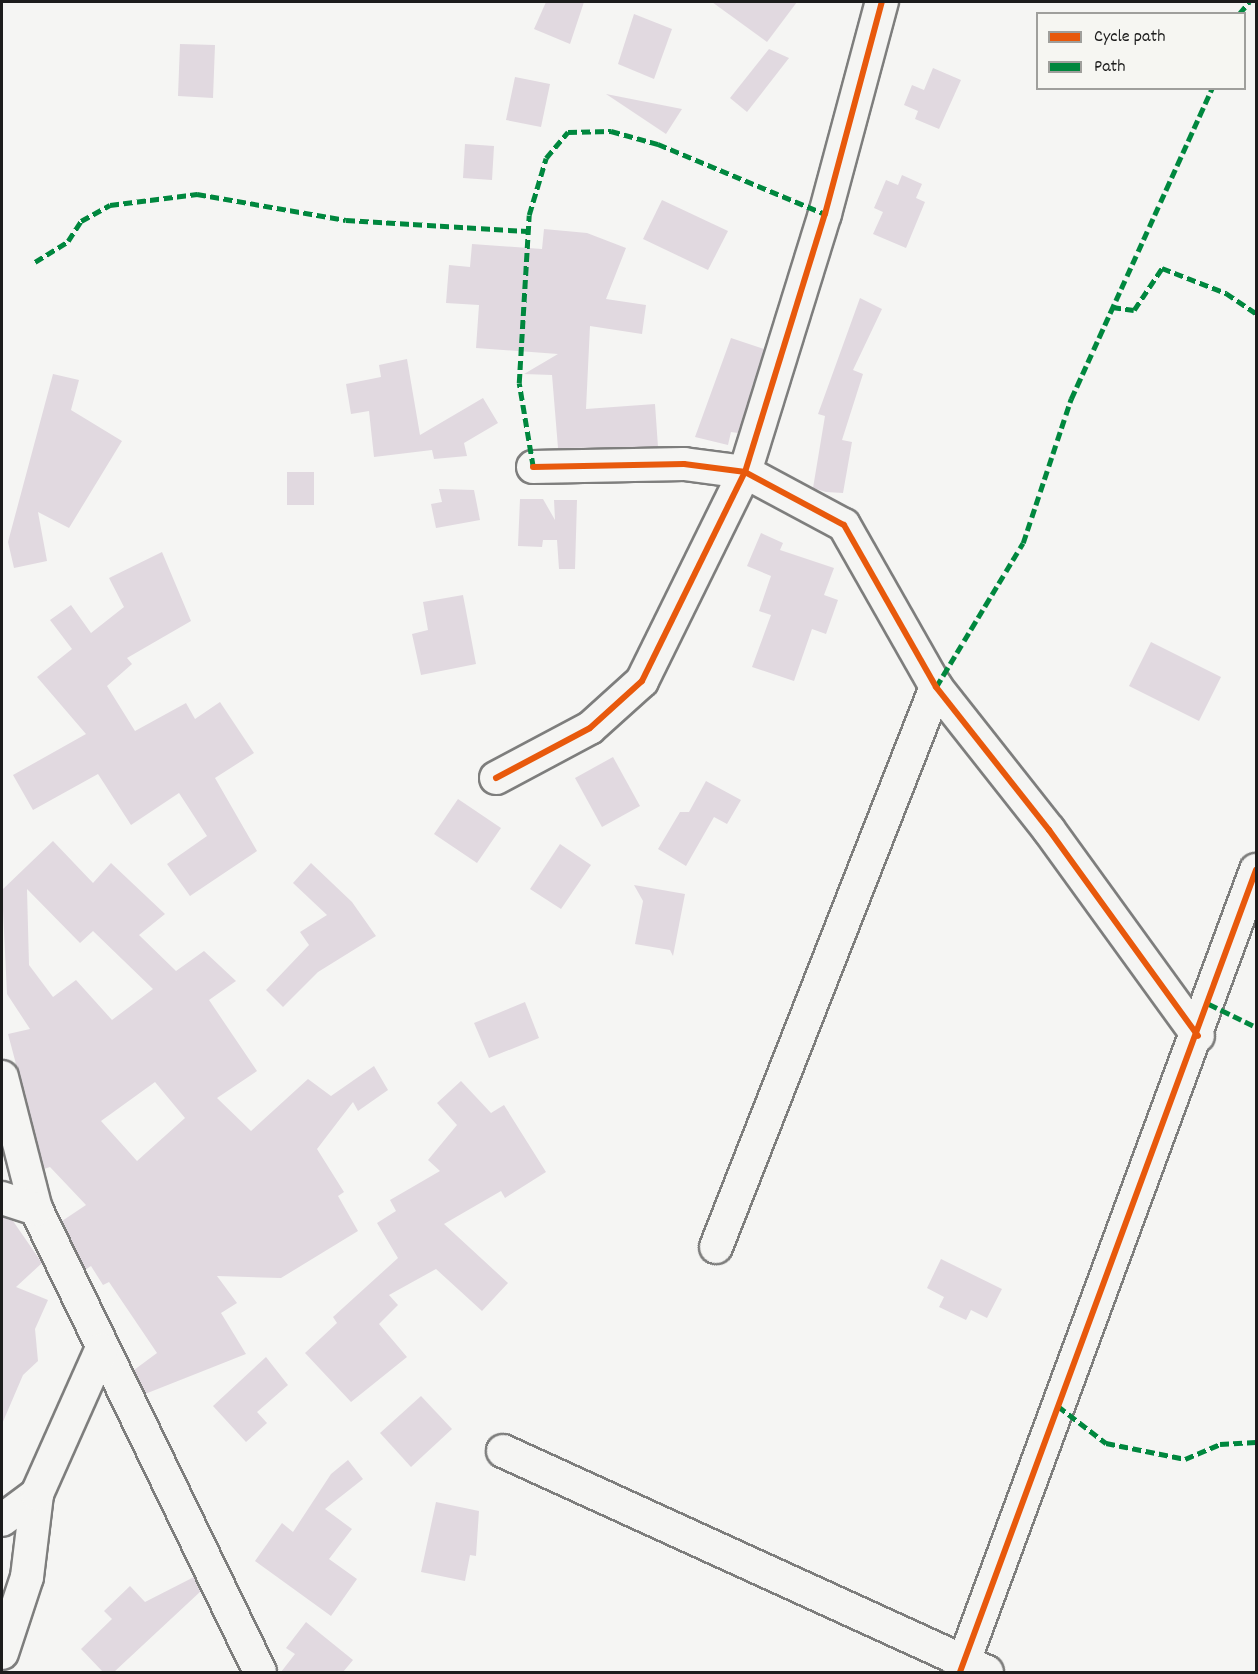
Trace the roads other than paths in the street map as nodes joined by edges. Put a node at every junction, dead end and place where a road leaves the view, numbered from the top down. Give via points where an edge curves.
1 (882, 2) edge
2 (533, 467) dead end
3 (745, 472) junction
4 (936, 687) junction
5 (496, 778) dead end
6 (1257, 870) edge
7 (1198, 1036) junction
8 (2, 1077) edge
9 (2, 1198) edge
10 (36, 1209) junction
11 (716, 1247) dead end
12 (101, 1350) junction
13 (503, 1451) dead end
14 (37, 1494) junction
15 (2, 1520) edge
16 (2, 1653) edge
17 (970, 1669) edge
18 (260, 1672) edge

1 - 3 street via 825,214
2 - 3 street via 684,464
3 - 4 street via 844,525
3 - 5 street via 642,681 590,728
4 - 7 street via 1049,830
4 - 11 street via 874,832
6 - 7 street
7 - 17 street
8 - 10 street
9 - 10 street
10 - 12 street
12 - 14 street
12 - 18 street
13 - 17 street
14 - 15 street
14 - 16 street via 27,1577

